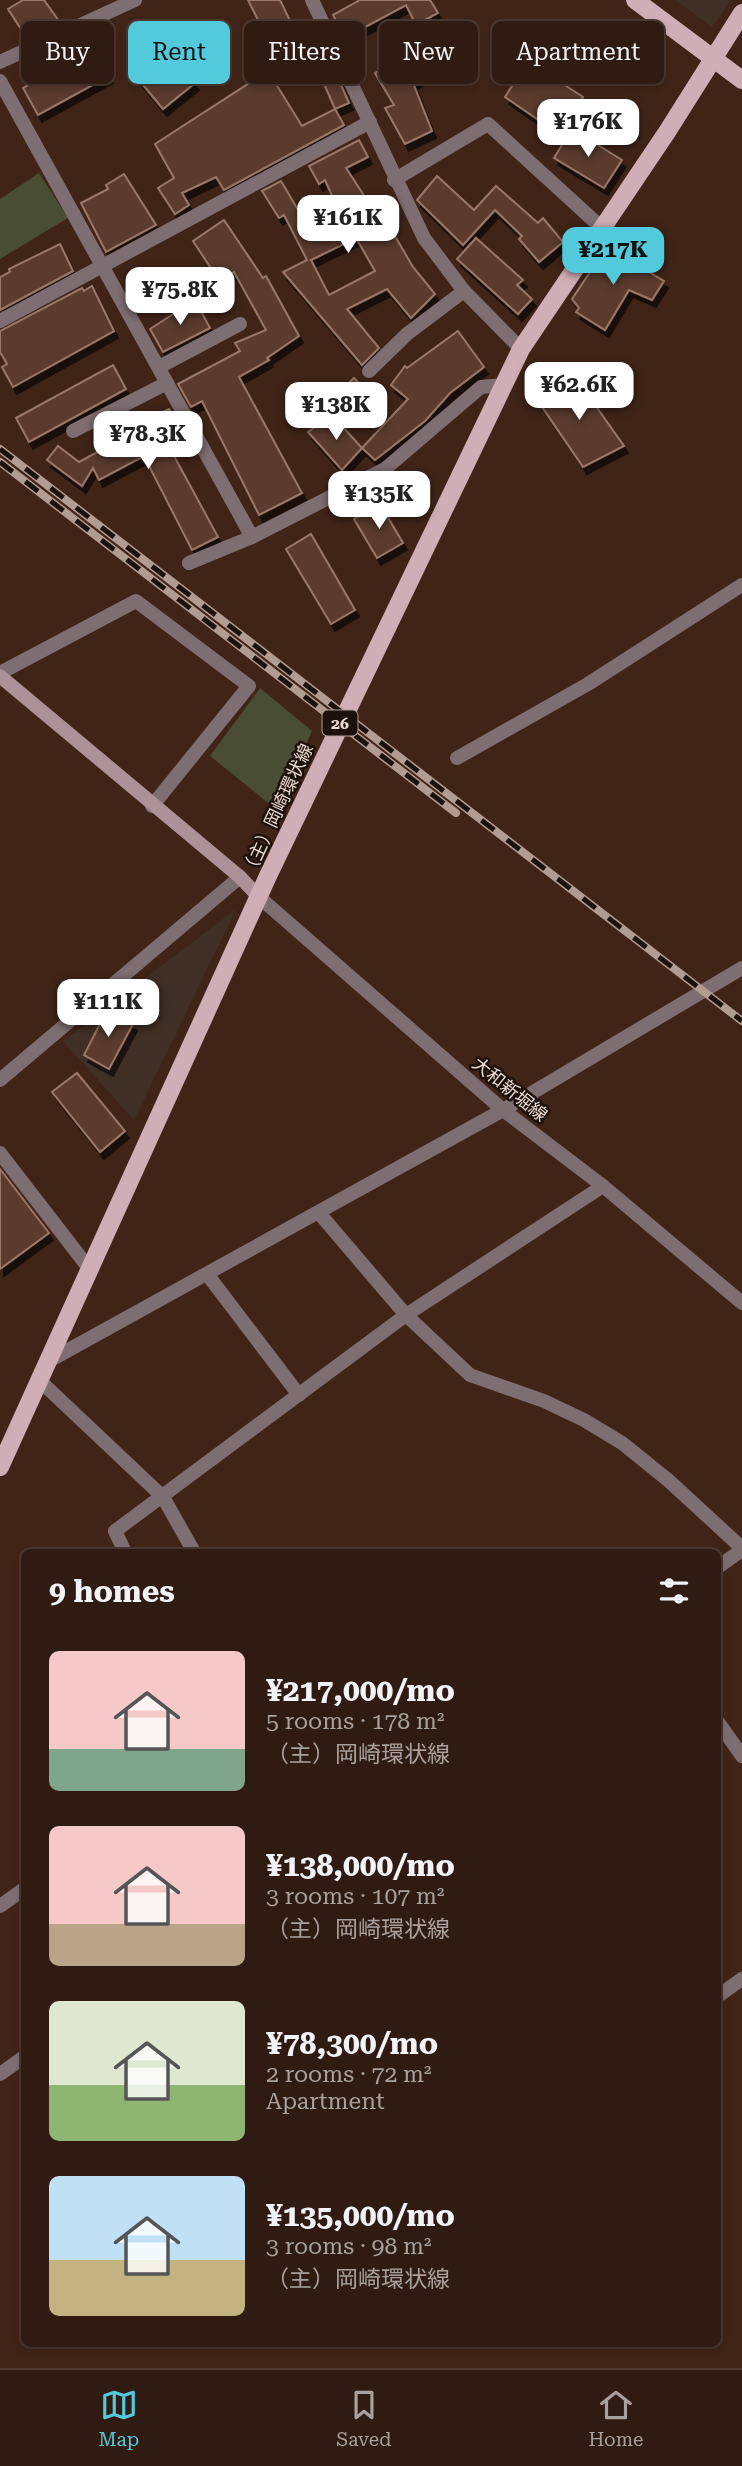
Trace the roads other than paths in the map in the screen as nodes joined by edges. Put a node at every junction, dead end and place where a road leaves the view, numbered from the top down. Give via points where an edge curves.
1 (135, 0) edge
2 (312, 0) edge
3 (635, 0) edge
4 (742, 13) edge
5 (713, 57) junction
6 (0, 62) edge
7 (742, 80) edge
8 (0, 81) edge
9 (370, 122) junction
10 (394, 180) junction
11 (603, 229) junction
12 (102, 267) junction
13 (464, 291) junction
14 (0, 321) edge
15 (240, 324) dead end
16 (521, 349) junction
17 (159, 368) junction
18 (369, 371) dead end
19 (167, 383) junction
20 (504, 385) junction
21 (73, 431) dead end
22 (252, 537) junction
23 (189, 563) dead end
24 (742, 585) edge
25 (0, 675) edge
26 (457, 758) dead end
27 (152, 806) junction
28 (240, 877) junction
29 (259, 897) junction
30 (742, 968) edge
31 (0, 1080) edge
32 (503, 1110) junction
33 (0, 1153) edge
34 (603, 1186) junction
35 (319, 1213) junction
36 (88, 1267) junction
37 (207, 1274) junction
38 (742, 1303) edge
39 (406, 1315) junction
40 (42, 1371) junction
41 (299, 1395) junction
42 (0, 1467) edge
43 (163, 1497) junction
44 (124, 1549) edge
45 (192, 1549) edge
46 (742, 1549) edge
47 (721, 1565) edge
48 (721, 1726) edge
49 (742, 1756) edge
50 (21, 1891) edge
51 (0, 1906) edge
52 (742, 1979) edge
53 (721, 1994) edge
54 (21, 2059) edge
55 (0, 2074) edge

1 - 6 street
2 - 9 street
3 - 5 main road
4 - 5 main road, （主）岡崎環状線 / 26
5 - 7 main road
5 - 11 main road, （主）岡崎環状線 / 26
8 - 12 street
9 - 10 street
9 - 12 street
10 - 11 street via 488,124
10 - 13 street via 424,238
11 - 16 main road, （主）岡崎環状線 / 26
12 - 14 street
12 - 17 street
13 - 16 street
13 - 18 street via 407,334
15 - 17 street
16 - 20 main road, （主）岡崎環状線 / 26
17 - 19 street
19 - 21 street
19 - 22 street
20 - 22 street via 481,387 385,469
20 - 29 main road, （主）岡崎環状線 / 26
22 - 23 street
24 - 26 street via 588,684
25 - 27 street
25 - 27 street via 136,601 249,686
27 - 28 street
28 - 29 street
28 - 31 street
29 - 32 street, 大和新堀線
29 - 36 main road, （主）岡崎環状線 / 26
30 - 32 street
32 - 34 street, 大和新堀線
32 - 35 street
33 - 36 street
34 - 38 street, 大和新堀線
34 - 39 street
35 - 37 street
35 - 39 street
36 - 40 main road, （主）岡崎環状線 / 26
37 - 40 street
37 - 41 street
39 - 41 street
39 - 46 street via 470,1375 544,1401 622,1443
40 - 42 main road, （主）岡崎環状線 / 26
40 - 43 street
41 - 43 street
43 - 44 street via 116,1531
43 - 45 street
46 - 47 street
48 - 49 street
50 - 51 street
52 - 53 street
54 - 55 street

